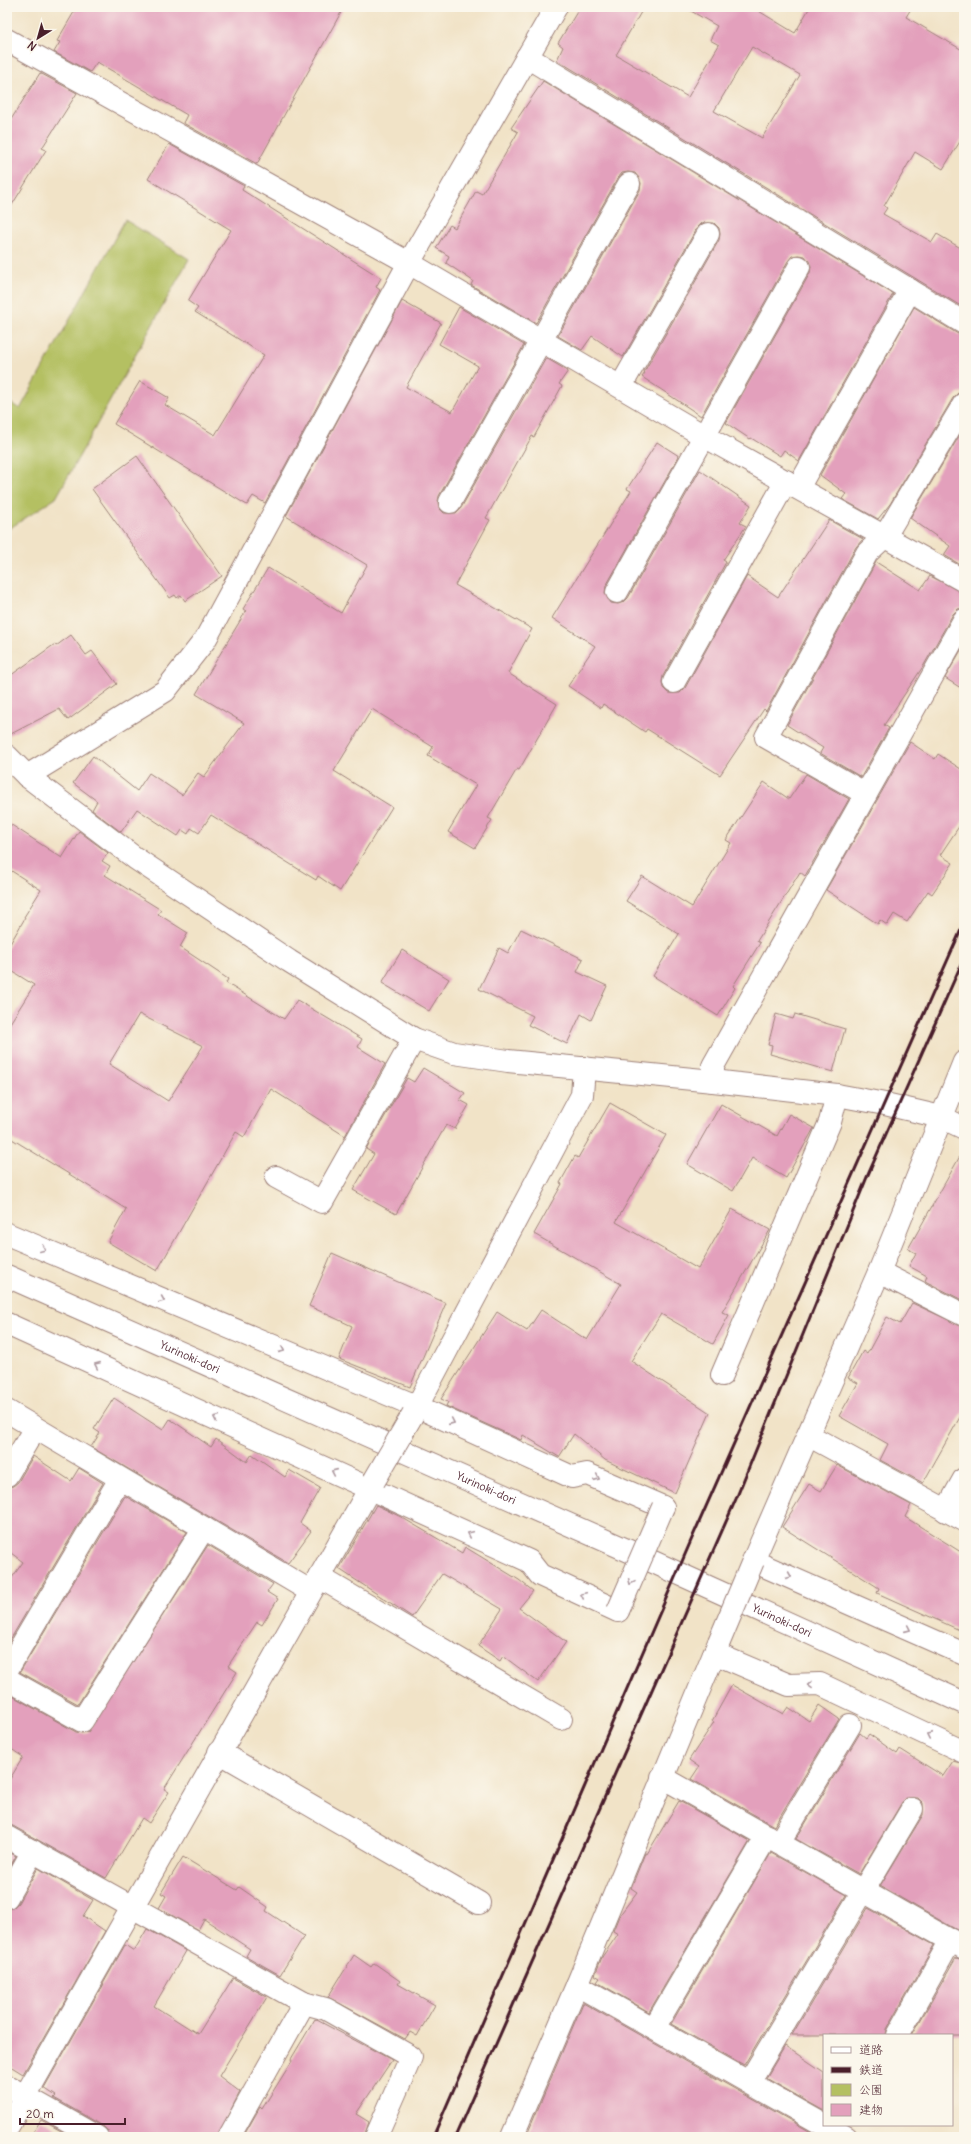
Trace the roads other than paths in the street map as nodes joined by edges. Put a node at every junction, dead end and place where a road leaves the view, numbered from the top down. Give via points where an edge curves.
1 (556, 7) edge
2 (7, 40) edge
3 (527, 57) junction
4 (629, 184) dead end
5 (708, 234) dead end
6 (409, 263) junction
7 (799, 267) dead end
8 (910, 290) junction
9 (964, 323) edge
10 (540, 341) junction
11 (621, 386) junction
12 (964, 404) edge
13 (704, 436) junction
14 (792, 484) junction
15 (450, 502) dead end
16 (885, 536) junction
17 (964, 581) edge
18 (617, 592) dead end
19 (964, 620) edge
20 (674, 682) dead end
21 (7, 756) edge
22 (28, 776) junction
23 (866, 794) junction
24 (414, 1039) junction
25 (964, 1062) edge
26 (584, 1068) junction
27 (713, 1081) junction
28 (837, 1095) junction
29 (941, 1117) junction
30 (964, 1128) edge
31 (276, 1177) dead end
32 (7, 1234) edge
33 (879, 1272) junction
34 (7, 1276) edge
35 (964, 1315) edge
36 (7, 1324) edge
37 (722, 1375) dead end
38 (414, 1410) junction
39 (7, 1411) edge
40 (35, 1428) junction
41 (808, 1435) junction
42 (7, 1475) edge
43 (120, 1479) junction
44 (964, 1479) edge
45 (372, 1484) junction
46 (955, 1515) edge
47 (204, 1528) junction
48 (753, 1561) junction
49 (314, 1584) junction
50 (717, 1647) junction
51 (964, 1654) edge
52 (7, 1670) edge
53 (7, 1679) edge
54 (964, 1703) edge
55 (561, 1719) dead end
56 (850, 1725) dead end
57 (219, 1752) junction
58 (964, 1752) edge
59 (662, 1777) junction
60 (912, 1809) dead end
61 (7, 1837) edge
62 (773, 1839) junction
63 (33, 1852) junction
64 (863, 1891) junction
65 (7, 1897) edge
66 (479, 1903) dead end
67 (132, 1907) junction
68 (958, 1944) edge
69 (577, 1985) junction
70 (304, 2003) junction
71 (654, 2028) junction
72 (899, 2034) edge
73 (749, 2082) junction
74 (16, 2091) edge
75 (823, 2122) edge
76 (7, 2128) edge
77 (97, 2137) edge
78 (229, 2137) edge
79 (376, 2137) edge
80 (512, 2137) edge

1 - 3 street
2 - 6 street
3 - 6 street
3 - 8 street
4 - 10 street
5 - 11 street
6 - 10 street
6 - 22 street via 205,640 165,691
7 - 13 street
8 - 9 street
8 - 14 street
10 - 11 street
10 - 15 street
11 - 13 street
12 - 16 street
13 - 14 street
13 - 18 street
14 - 16 street
14 - 20 street
16 - 17 street
16 - 23 street via 867,553 766,737
19 - 23 street
21 - 22 street
22 - 24 street via 135,858 289,961
23 - 27 street via 713,1066
24 - 26 street via 454,1053
24 - 31 street via 322,1202
25 - 29 street
26 - 27 street
26 - 38 street via 582,1095
27 - 28 street
28 - 29 street
28 - 37 street via 830,1122
29 - 30 street
29 - 33 street
32 -> 38 street
33 - 35 street
33 - 41 street
34 - 54 street, Yurinoki-dori via 629,1551
45 -> 36 street
38 - 45 street, bridge
38 -> 45 street, bridge via 572,1477 587,1474 663,1507 618,1612 540,1575 529,1561
39 - 40 street
40 - 42 street
40 - 43 street
41 - 46 street
41 - 48 street
43 - 47 street
43 - 52 street
44 - 46 street
45 - 49 street
47 - 49 street
47 - 53 street via 82,1721
48 - 50 street, bridge
48 -> 51 street
49 - 55 street
49 - 57 street
58 -> 50 street via 820,1684 789,1685
50 - 59 street
56 - 62 street
57 - 66 street
57 - 67 street
59 - 62 street
59 - 69 street
60 - 64 street
61 - 63 street
62 - 64 street
62 - 71 street
63 - 65 street
63 - 67 street
64 - 68 street
64 - 73 street
67 - 70 street
67 - 74 street
68 - 72 street
69 - 71 street
69 - 80 street
70 - 78 street
70 - 79 street via 326,2009 411,2057
71 - 73 street
73 - 75 street
74 - 76 street
74 - 77 street

